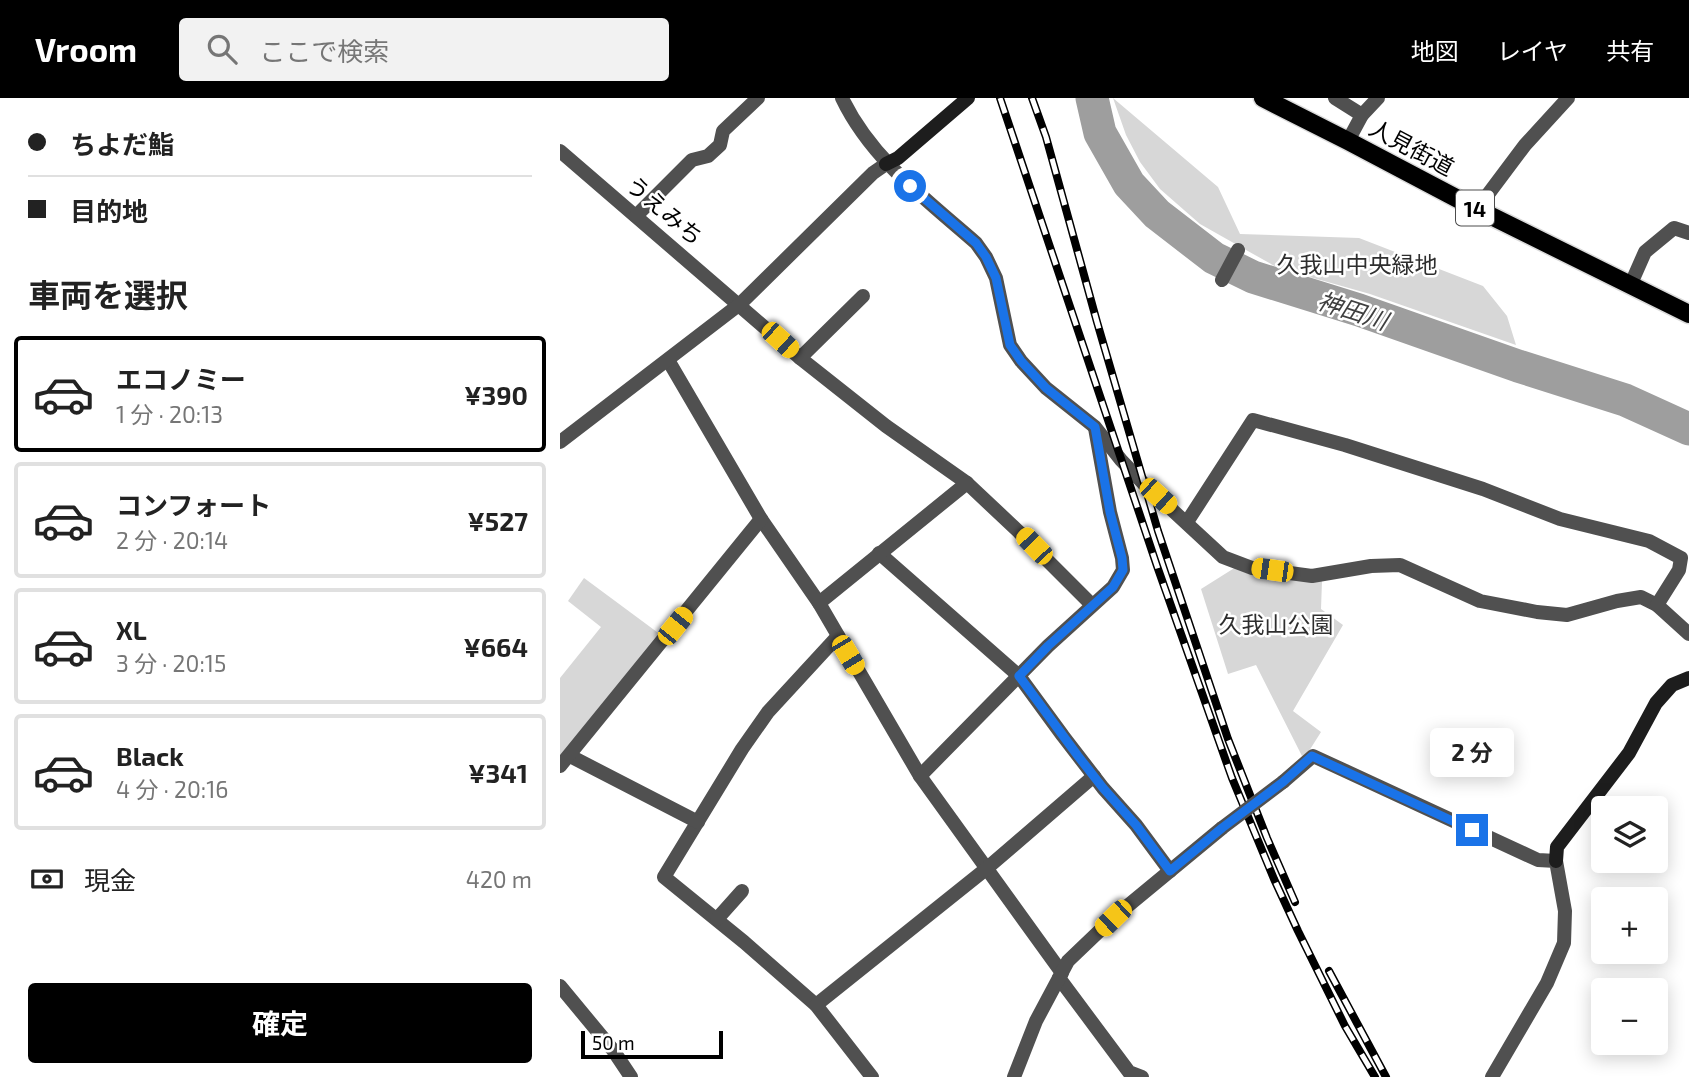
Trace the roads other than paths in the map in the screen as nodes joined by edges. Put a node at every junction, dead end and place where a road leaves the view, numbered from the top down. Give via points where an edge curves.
1 (758, 98) edge
2 (842, 98) edge
3 (968, 98) edge
4 (1264, 98) edge
5 (1335, 98) edge
6 (1378, 98) edge
7 (1568, 98) edge
8 (1362, 115) junction
9 (1348, 141) junction
10 (560, 151) edge
11 (886, 164) junction
12 (1477, 209) junction
13 (636, 216) junction
14 (1689, 233) edge
15 (1238, 250) dead end
16 (1222, 280) dead end
17 (1630, 286) junction
18 (863, 296) dead end
19 (740, 304) junction
20 (1689, 314) edge
21 (800, 358) junction
22 (668, 360) junction
23 (1095, 427) junction
24 (560, 442) edge
25 (967, 483) junction
26 (761, 519) junction
27 (1187, 523) junction
28 (879, 553) junction
29 (819, 603) junction
30 (1091, 605) junction
31 (1657, 605) junction
32 (1689, 634) edge
33 (838, 636) junction
34 (1019, 676) junction
35 (1689, 678) edge
36 (565, 761) edge
37 (920, 776) junction
38 (1094, 776) junction
39 (698, 822) junction
40 (1556, 861) junction
41 (986, 869) junction
42 (1170, 871) junction
43 (742, 891) dead end
44 (717, 919) junction
45 (1060, 975) junction
46 (560, 986) edge
47 (816, 1005) junction
48 (631, 1077) edge
49 (872, 1077) edge
50 (1014, 1077) edge
51 (1142, 1077) edge
52 (1492, 1077) edge

1 - 13 street via 723,131 720,145 708,156 692,160
2 - 11 street
3 - 11 street
4 - 9 main road, 人見街道 / 14
5 - 8 street
6 - 8 street
7 - 12 street
8 - 9 street
9 - 12 main road, 人見街道 / 14
10 - 13 street, うえみち
11 - 19 street
11 - 23 street via 976,243 996,278 1010,345 1046,388
12 - 17 main road, 人見街道 / 14
13 - 19 street, うえみち
14 - 17 street via 1674,228 1645,252
15 - 16 street
17 - 20 main road, 人見街道 / 14
18 - 21 street
19 - 21 street, うえみち
19 - 22 street
21 - 25 street, うえみち
22 - 24 street
22 - 26 street
23 - 27 street via 1143,483
23 - 30 street via 1123,570 1113,587
25 - 28 street
25 - 30 street, うえみち
26 - 29 street
26 - 36 street
27 - 31 street via 1223,558 1252,568 1312,576 1400,565 1480,601 1567,615 1641,597
27 - 31 street via 1254,420 1483,489 1560,519 1649,541 1681,558 1679,570
28 - 29 street
28 - 34 street
29 - 33 street
30 - 34 street
31 - 32 street
33 - 37 street
33 - 39 street via 768,712
34 - 37 street
34 - 38 street
35 - 40 street via 1672,685 1656,703 1629,753 1557,847
36 - 39 street
37 - 41 street
38 - 41 street
38 - 42 street
39 - 44 street via 664,877
40 - 42 street, bridge via 1538,860 1312,756
40 - 52 street via 1565,911 1564,943 1548,982
41 - 45 street
41 - 47 street
42 - 45 street via 1113,918 1068,961
43 - 44 street
44 - 47 street
45 - 50 street
45 - 51 street via 1129,1072
46 - 48 street
47 - 49 street

